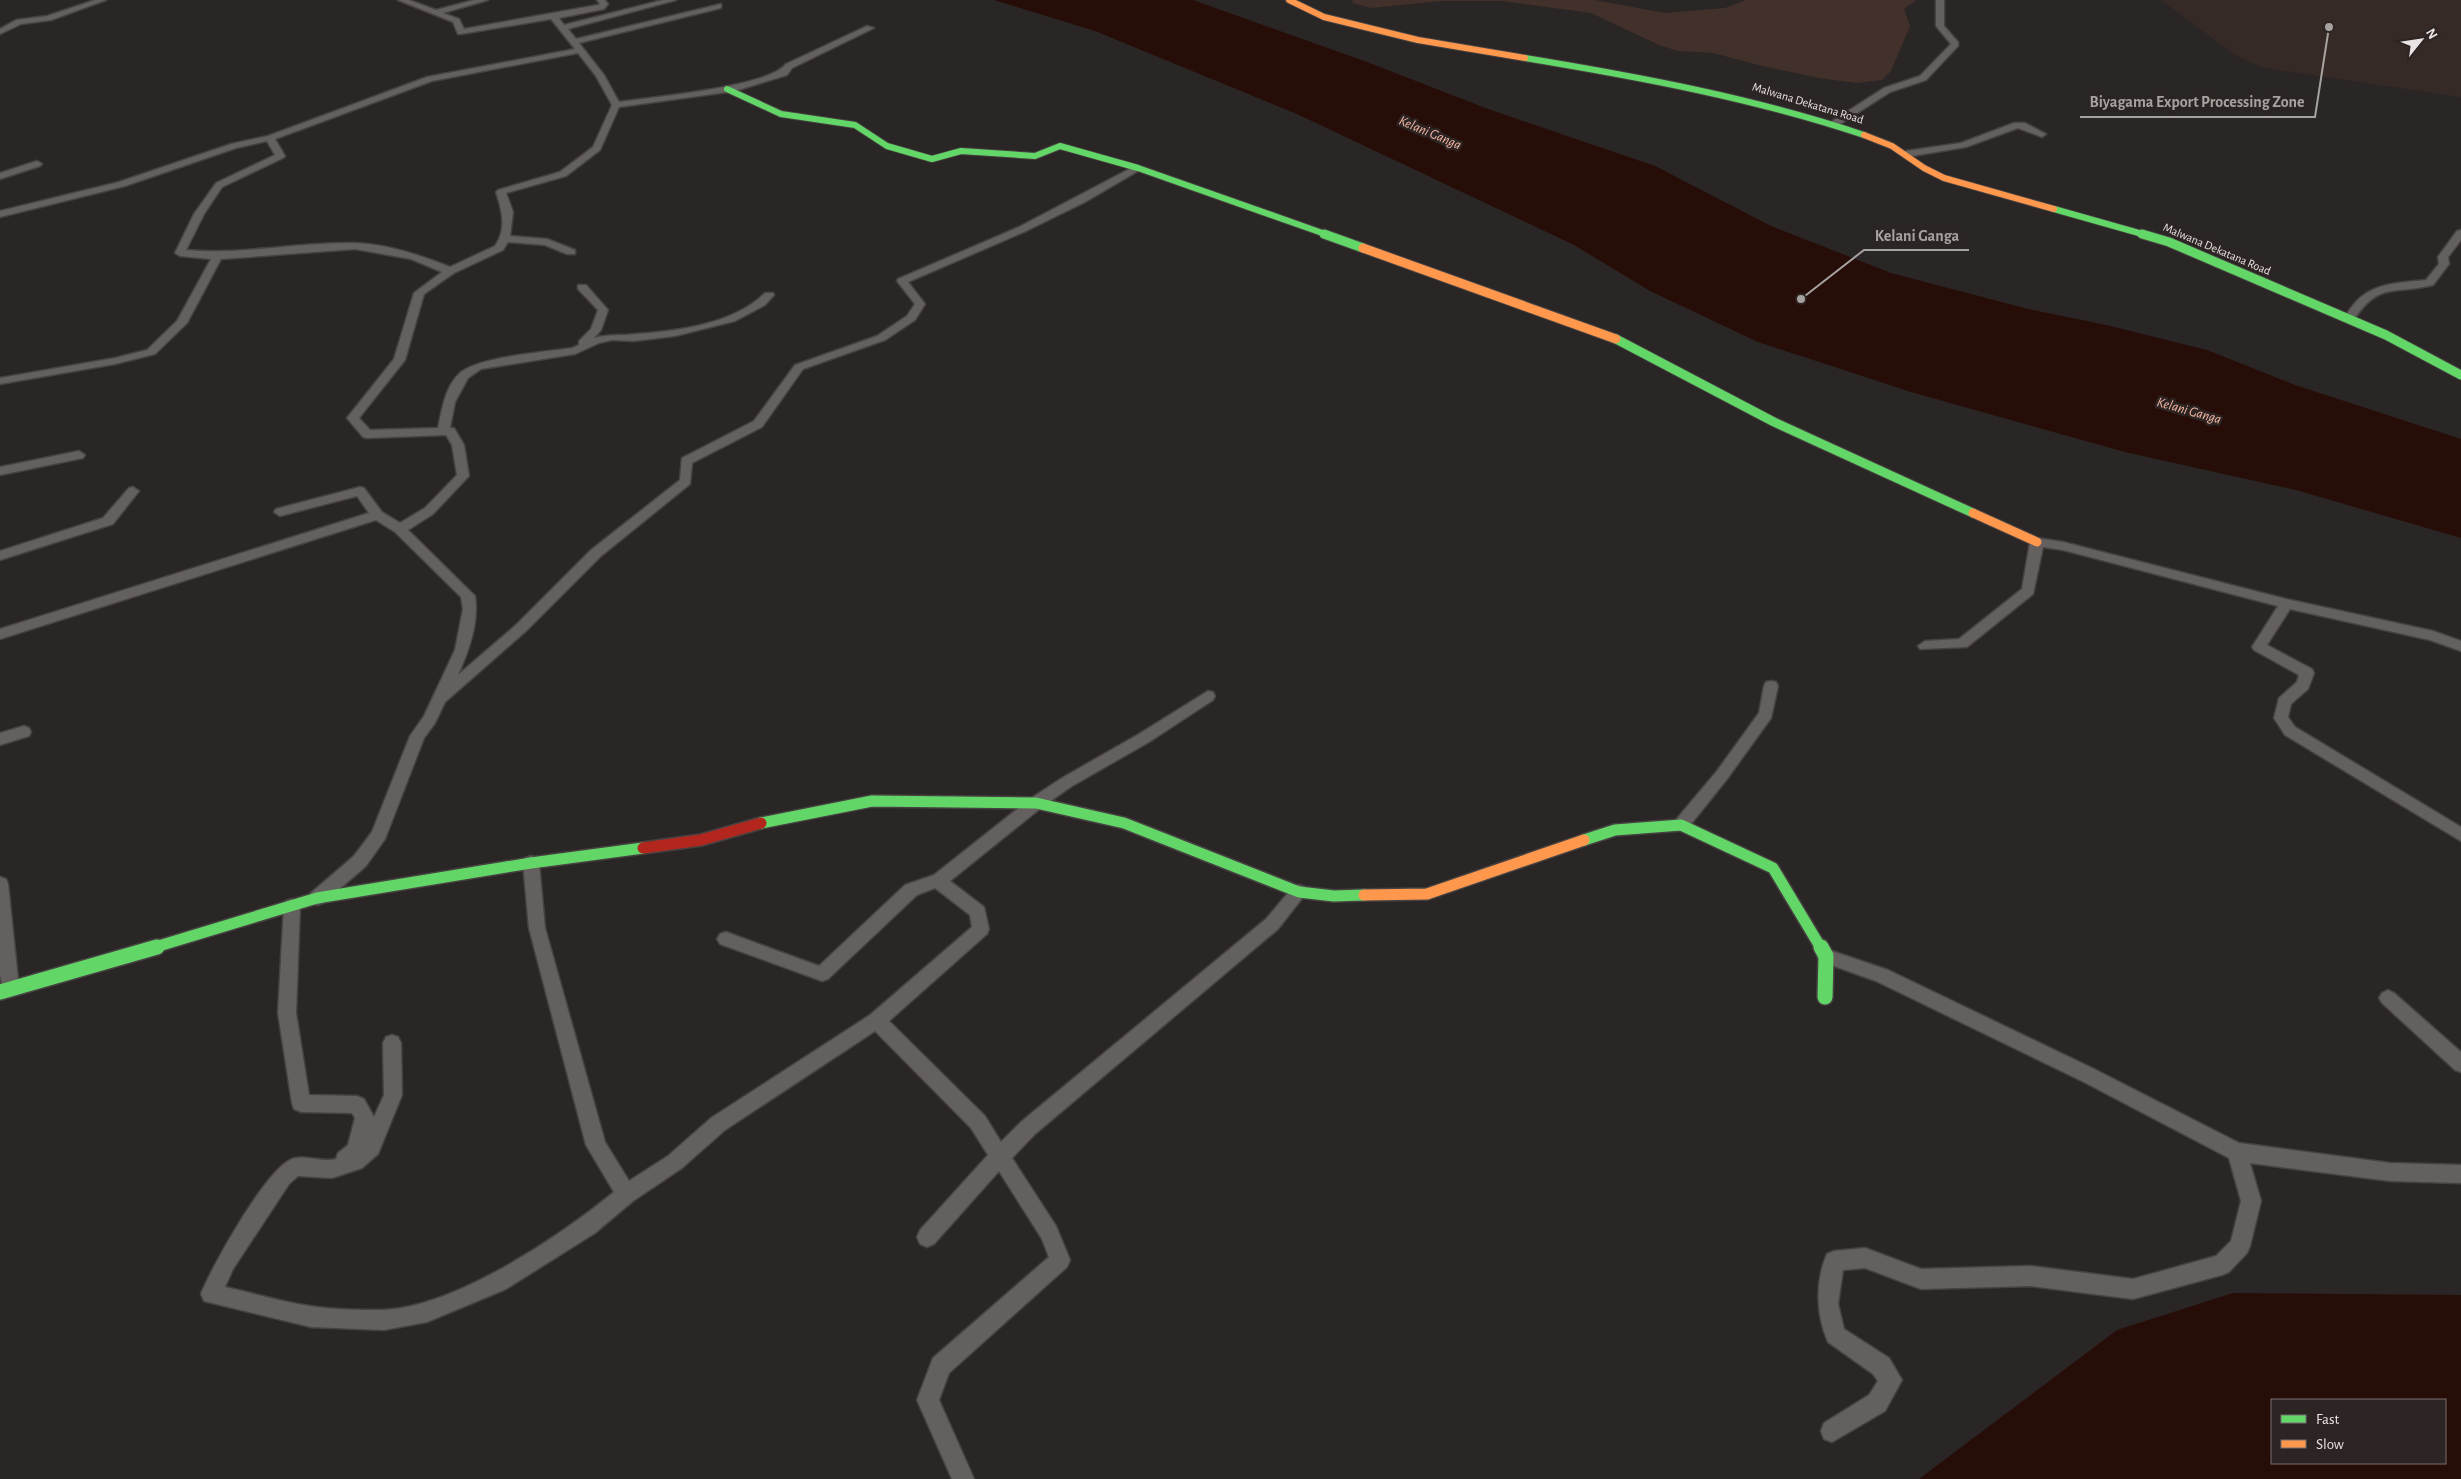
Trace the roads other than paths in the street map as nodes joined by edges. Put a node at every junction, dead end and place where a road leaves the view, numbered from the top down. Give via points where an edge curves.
1 (102, 0) edge
2 (402, 0) edge
3 (484, 0) edge
4 (601, 0) edge
5 (672, 0) edge
6 (1289, 0) edge
7 (1940, 0) edge
8 (718, 6) dead end
9 (436, 14) junction
10 (554, 18) junction
11 (562, 28) junction
12 (870, 28) dead end
13 (0, 32) edge
14 (577, 46) junction
15 (727, 89) junction
16 (616, 105) junction
17 (1834, 124) junction
18 (2042, 134) dead end
19 (270, 138) junction
20 (1906, 154) junction
21 (37, 164) dead end
22 (1138, 168) junction
23 (0, 176) edge
24 (0, 214) edge
25 (2461, 233) edge
26 (505, 240) junction
27 (571, 252) dead end
28 (217, 256) junction
29 (450, 272) junction
30 (582, 287) dead end
31 (769, 295) dead end
32 (2350, 319) junction
33 (575, 351) junction
34 (2461, 375) edge
35 (0, 381) edge
36 (444, 430) junction
37 (79, 454) dead end
38 (0, 471) edge
39 (133, 492) dead end
40 (280, 512) dead end
41 (377, 515) junction
42 (400, 529) junction
43 (2037, 542) junction
44 (0, 556) edge
45 (2286, 604) junction
46 (0, 634) edge
47 (1926, 646) dead end
48 (2461, 646) edge
49 (1771, 686) dead end
50 (1208, 696) dead end
51 (438, 700) junction
52 (24, 732) dead end
53 (0, 739) edge
54 (1036, 803) junction
55 (1681, 825) junction
56 (2461, 835) edge
57 (531, 862) junction
58 (938, 881) junction
59 (0, 884) edge
60 (1300, 892) junction
61 (317, 898) junction
62 (292, 906) junction
63 (726, 939) dead end
64 (1826, 956) junction
65 (5, 990) edge
66 (1825, 997) dead end
67 (2388, 998) dead end
68 (876, 1021) junction
69 (392, 1043) dead end
70 (2461, 1064) edge
71 (2237, 1152) junction
72 (1001, 1156) junction
73 (332, 1169) junction
74 (2461, 1174) edge
75 (626, 1194) junction
76 (927, 1237) dead end
77 (1832, 1431) dead end
78 (963, 1479) edge

1 - 13 street via 48,18 19,22
2 - 9 street
3 - 9 street
4 - 10 street via 604,4 601,7
5 - 11 street
6 - 17 street, Malwana Dekatana Road via 1324,17 1398,35 1680,84
7 - 17 street via 1940,26 1955,44 1923,78 1888,90
8 - 14 street
9 - 10 street via 456,21 460,32 548,16
10 - 11 street
11 - 14 street
12 - 15 street via 789,66 784,73
14 - 16 street via 600,75
14 - 19 street via 430,79
15 - 16 street
15 - 22 street via 781,114 855,125 887,146 932,159 961,151 1035,156 1060,146
16 - 26 street via 597,148 562,174 501,192 508,212
17 - 20 street, Malwana Dekatana Road
18 - 20 street via 2017,125 1963,145
19 - 24 street via 234,146 122,184
19 - 28 street via 280,156 219,185 199,214 180,253
20 - 32 street, Malwana Dekatana Road via 1944,178 2169,242
21 - 23 street
22 - 43 street via 1604,333 1774,422
22 - 51 street via 1093,195 942,266 902,281 920,304 911,318 881,338 798,367 758,424 686,462 686,480 596,553 521,628
25 - 32 street via 2429,283 2367,294 2353,310
26 - 27 street via 547,242
26 - 29 street via 499,248
28 - 29 street via 355,246 413,256
28 - 35 street via 182,323 151,352
29 - 36 street via 419,293 399,360 352,418 368,434
30 - 33 street via 603,310 596,330
31 - 33 street via 762,303 730,319 675,333 634,338 612,336
32 - 34 street, Malwana Dekatana Road
33 - 36 street via 478,366 463,376 449,402
36 - 42 street via 450,431 458,445 463,476 429,510
37 - 38 street
39 - 44 street via 108,521
40 - 41 street via 360,491
41 - 42 street
41 - 46 street
42 - 51 street via 468,596 470,609 462,650
43 - 45 street
43 - 47 street via 2028,590 1962,644
45 - 48 street via 2433,636
45 - 56 street via 2258,647 2307,673 2303,685 2284,702 2281,718 2290,731
49 - 55 street via 1766,714
50 - 54 street
51 - 61 street via 430,719 417,736 378,836 360,861
52 - 53 street
54 - 57 street via 872,801 774,819 701,840
54 - 58 street
54 - 60 street via 1124,823
55 - 60 street via 1614,830 1427,894 1334,896
55 - 64 street via 1773,868
57 - 61 street
57 - 75 street via 537,928 596,1145
58 - 63 street via 911,890 822,974
58 - 68 street via 978,912 980,930
59 - 65 street
60 - 72 street via 1272,924 1028,1128
61 - 62 street
62 - 65 street
62 - 73 street via 287,1013 301,1103 357,1105 365,1117 356,1150
64 - 66 street
64 - 71 street via 1882,975
67 - 70 street
68 - 72 street via 978,1122
68 - 75 street via 718,1124 675,1162
69 - 73 street via 392,1096 371,1148 356,1162
71 - 74 street via 2390,1172
71 - 77 street via 2251,1202 2240,1246 2222,1264 2133,1289 2031,1276 1920,1279 1865,1258 1834,1261 1828,1304 1834,1336 1881,1366 1891,1380 1877,1403
72 - 76 street
72 - 78 street via 1050,1233 1060,1260 942,1366 928,1400
73 - 75 street via 295,1167 282,1177 226,1262 211,1294 311,1317 384,1320 427,1312 499,1282 588,1226

